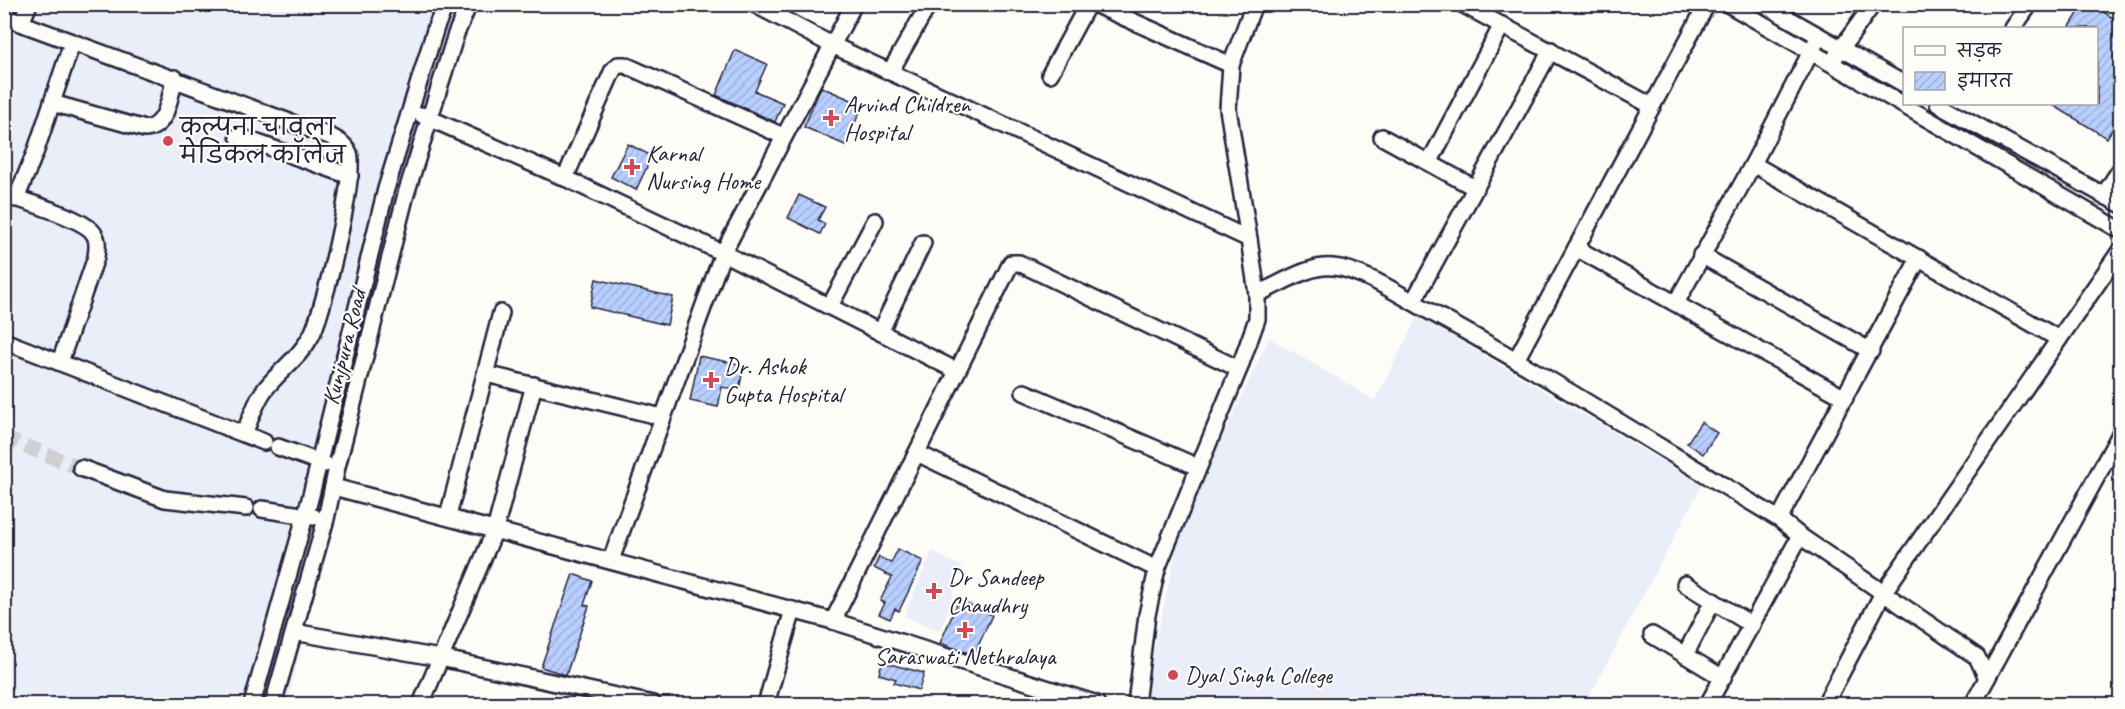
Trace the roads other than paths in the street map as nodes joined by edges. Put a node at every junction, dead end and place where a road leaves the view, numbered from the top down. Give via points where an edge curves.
1 (29, 4) edge
2 (446, 4) edge
3 (469, 4) edge
4 (754, 4) edge
5 (854, 4) edge
6 (929, 4) edge
7 (1088, 4) edge
8 (1094, 4) edge
9 (1254, 4) edge
10 (1462, 4) edge
11 (1707, 4) edge
12 (1728, 4) edge
13 (1763, 4) edge
14 (1873, 4) edge
15 (2030, 4) edge
16 (4, 17) edge
17 (21, 24) junction
18 (1502, 25) junction
19 (2014, 27) edge
20 (1819, 36) junction
21 (72, 43) junction
22 (832, 45) junction
23 (1842, 49) junction
24 (1551, 50) junction
25 (1811, 52) junction
26 (1831, 64) junction
27 (1231, 65) junction
28 (890, 72) junction
29 (1050, 75) dead end
30 (175, 78) junction
31 (1903, 83) edge
32 (52, 103) junction
33 (1652, 106) junction
34 (1956, 108) edge
35 (409, 111) junction
36 (429, 117) junction
37 (1942, 128) junction
38 (238, 136) dead end
39 (783, 136) junction
40 (1382, 137) dead end
41 (1429, 163) junction
42 (1753, 164) junction
43 (2121, 170) edge
44 (350, 176) junction
45 (565, 178) junction
46 (1475, 188) junction
47 (2103, 196) junction
48 (10, 197) edge
49 (2121, 204) edge
50 (875, 221) dead end
51 (2121, 230) edge
52 (1249, 239) junction
53 (923, 243) dead end
54 (1576, 248) junction
55 (2121, 251) edge
56 (723, 253) junction
57 (1701, 255) junction
58 (1919, 258) junction
59 (1257, 294) junction
60 (1413, 302) junction
61 (1676, 303) junction
62 (830, 306) junction
63 (501, 313) dead end
64 (880, 332) junction
65 (2059, 339) junction
66 (4, 341) edge
67 (1871, 351) junction
68 (1516, 360) junction
69 (60, 362) junction
70 (1239, 369) junction
71 (957, 371) junction
72 (486, 374) junction
73 (534, 385) junction
74 (1024, 392) dead end
75 (1845, 398) junction
76 (662, 417) junction
77 (244, 434) junction
78 (2121, 434) edge
79 (917, 453) junction
80 (318, 461) junction
81 (337, 467) junction
82 (1198, 467) junction
83 (81, 468) tunnel mouth
84 (334, 487) junction
85 (246, 508) dead end
86 (262, 509) dead end
87 (304, 515) junction
88 (448, 516) junction
89 (326, 519) junction
90 (1779, 519) junction
91 (495, 530) junction
92 (1800, 536) junction
93 (611, 560) junction
94 (1156, 569) junction
95 (1685, 584) dead end
96 (1883, 593) junction
97 (1713, 601) junction
98 (793, 610) junction
99 (832, 621) junction
100 (1752, 625) junction
101 (294, 632) junction
102 (1652, 635) dead end
103 (1685, 655) junction
104 (440, 658) junction
105 (1723, 678) junction
106 (1987, 678) junction
107 (252, 705) edge
108 (273, 705) edge
109 (421, 705) edge
110 (653, 705) edge
111 (766, 705) edge
112 (1097, 705) edge
113 (1136, 705) edge
114 (1708, 705) edge
115 (1825, 705) edge
116 (1973, 705) edge

1 - 17 street
2 - 35 street, Kunjpura Road
3 - 36 street, Kunjpura Road
4 - 22 street
5 - 22 street
6 - 28 street
7 - 29 street
8 - 27 street
9 - 27 street
10 - 18 street
11 - 33 street
12 - 25 street
13 - 20 street
14 - 23 street
15 - 19 street
16 - 17 street
17 - 21 street
18 - 24 street
18 - 41 street
20 - 23 street
20 - 25 street
21 - 30 street
21 - 32 street
22 - 28 street
22 - 39 street
23 - 26 street
23 - 31 street
24 - 33 street
24 - 46 street
25 - 26 street
25 - 42 street
26 - 37 street
27 - 52 street via 1228,109
28 - 52 street
30 - 32 street via 162,122 155,128 145,129
30 - 44 street via 340,142 349,151
32 - 48 street
33 - 54 street
34 - 37 street
34 - 47 street
35 - 36 street
35 - 80 street, Kunjpura Road
36 - 45 street
36 - 81 street, Kunjpura Road
37 - 51 street
38 - 44 street
39 - 45 street via 618,65
39 - 56 street
40 - 41 street
41 - 46 street
42 - 57 street
42 - 58 street
43 - 47 street
44 - 77 street via 311,336 262,394
45 - 56 street
46 - 60 street
47 - 49 street
48 - 69 street via 82,224 94,233 96,257
50 - 62 street
52 - 59 street
53 - 64 street
54 - 61 street
54 - 68 street
55 - 65 street
56 - 62 street
56 - 76 street
57 - 61 street
57 - 67 street
58 - 65 street
58 - 67 street
59 - 60 street via 1316,268 1331,266 1346,269
59 - 70 street via 1257,319
60 - 68 street
61 - 75 street
62 - 64 street
63 - 72 street
64 - 71 street
65 - 96 street
66 - 69 street
67 - 75 street
68 - 90 street
69 - 77 street
70 - 71 street via 1019,263 1011,263
70 - 82 street
71 - 79 street
72 - 73 street
72 - 88 street
73 - 76 street
73 - 91 street
74 - 82 street
75 - 90 street
76 - 93 street
77 - 80 street
78 - 106 street
79 - 94 street
79 - 99 street
80 - 81 street
80 - 87 street, Kunjpura Road
81 - 84 street, Kunjpura Road
82 - 94 street
83 - 85 street via 165,499
84 - 88 street
84 - 89 street, Kunjpura Road
86 - 87 street
87 - 89 street
87 - 107 street, Kunjpura Road
88 - 91 street
89 - 101 street, Kunjpura Road
90 - 92 street
91 - 93 street
91 - 104 street
92 - 96 street
92 - 100 street
93 - 98 street
94 - 113 street
95 - 97 street
96 - 106 street via 1977,657
96 - 115 street
97 - 100 street
97 - 103 street
98 - 99 street
98 - 111 street
99 - 112 street
100 - 105 street
101 - 104 street
101 - 108 street, Kunjpura Road
102 - 103 street
103 - 105 street
104 - 109 street
104 - 110 street
105 - 114 street
106 - 116 street

